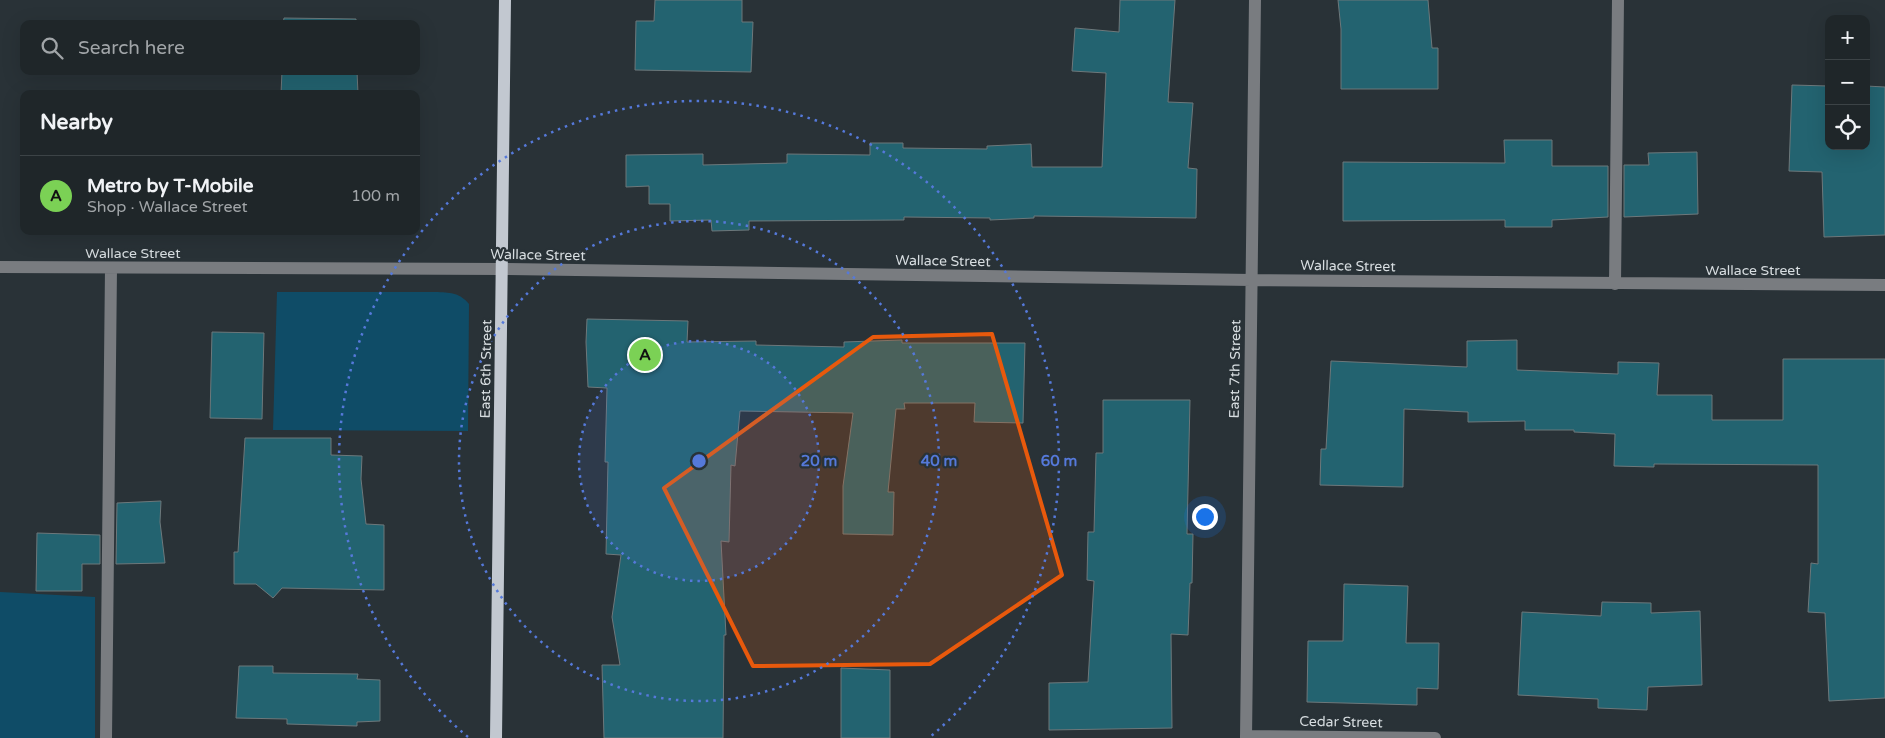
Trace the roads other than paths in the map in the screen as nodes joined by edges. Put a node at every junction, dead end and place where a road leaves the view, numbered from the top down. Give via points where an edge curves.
1 (505, 0) edge
2 (1255, 0) edge
3 (1618, 0) edge
4 (0, 267) edge
5 (111, 268) junction
6 (502, 269) junction
7 (1251, 280) junction
8 (1615, 284) junction
9 (1885, 285) edge
10 (1246, 737) edge
11 (106, 738) edge
12 (496, 738) edge
13 (1435, 738) edge

1 - 6 main road, East 6th Street
2 - 7 street, East 7th Street
3 - 8 street
4 - 5 street, Wallace Street
5 - 6 street, Wallace Street
5 - 11 street
6 - 7 street, Wallace Street
6 - 12 main road, East 6th Street
7 - 8 street, Wallace Street
7 - 10 street, East 7th Street
8 - 9 street, Wallace Street
10 - 13 street, Cedar Street

